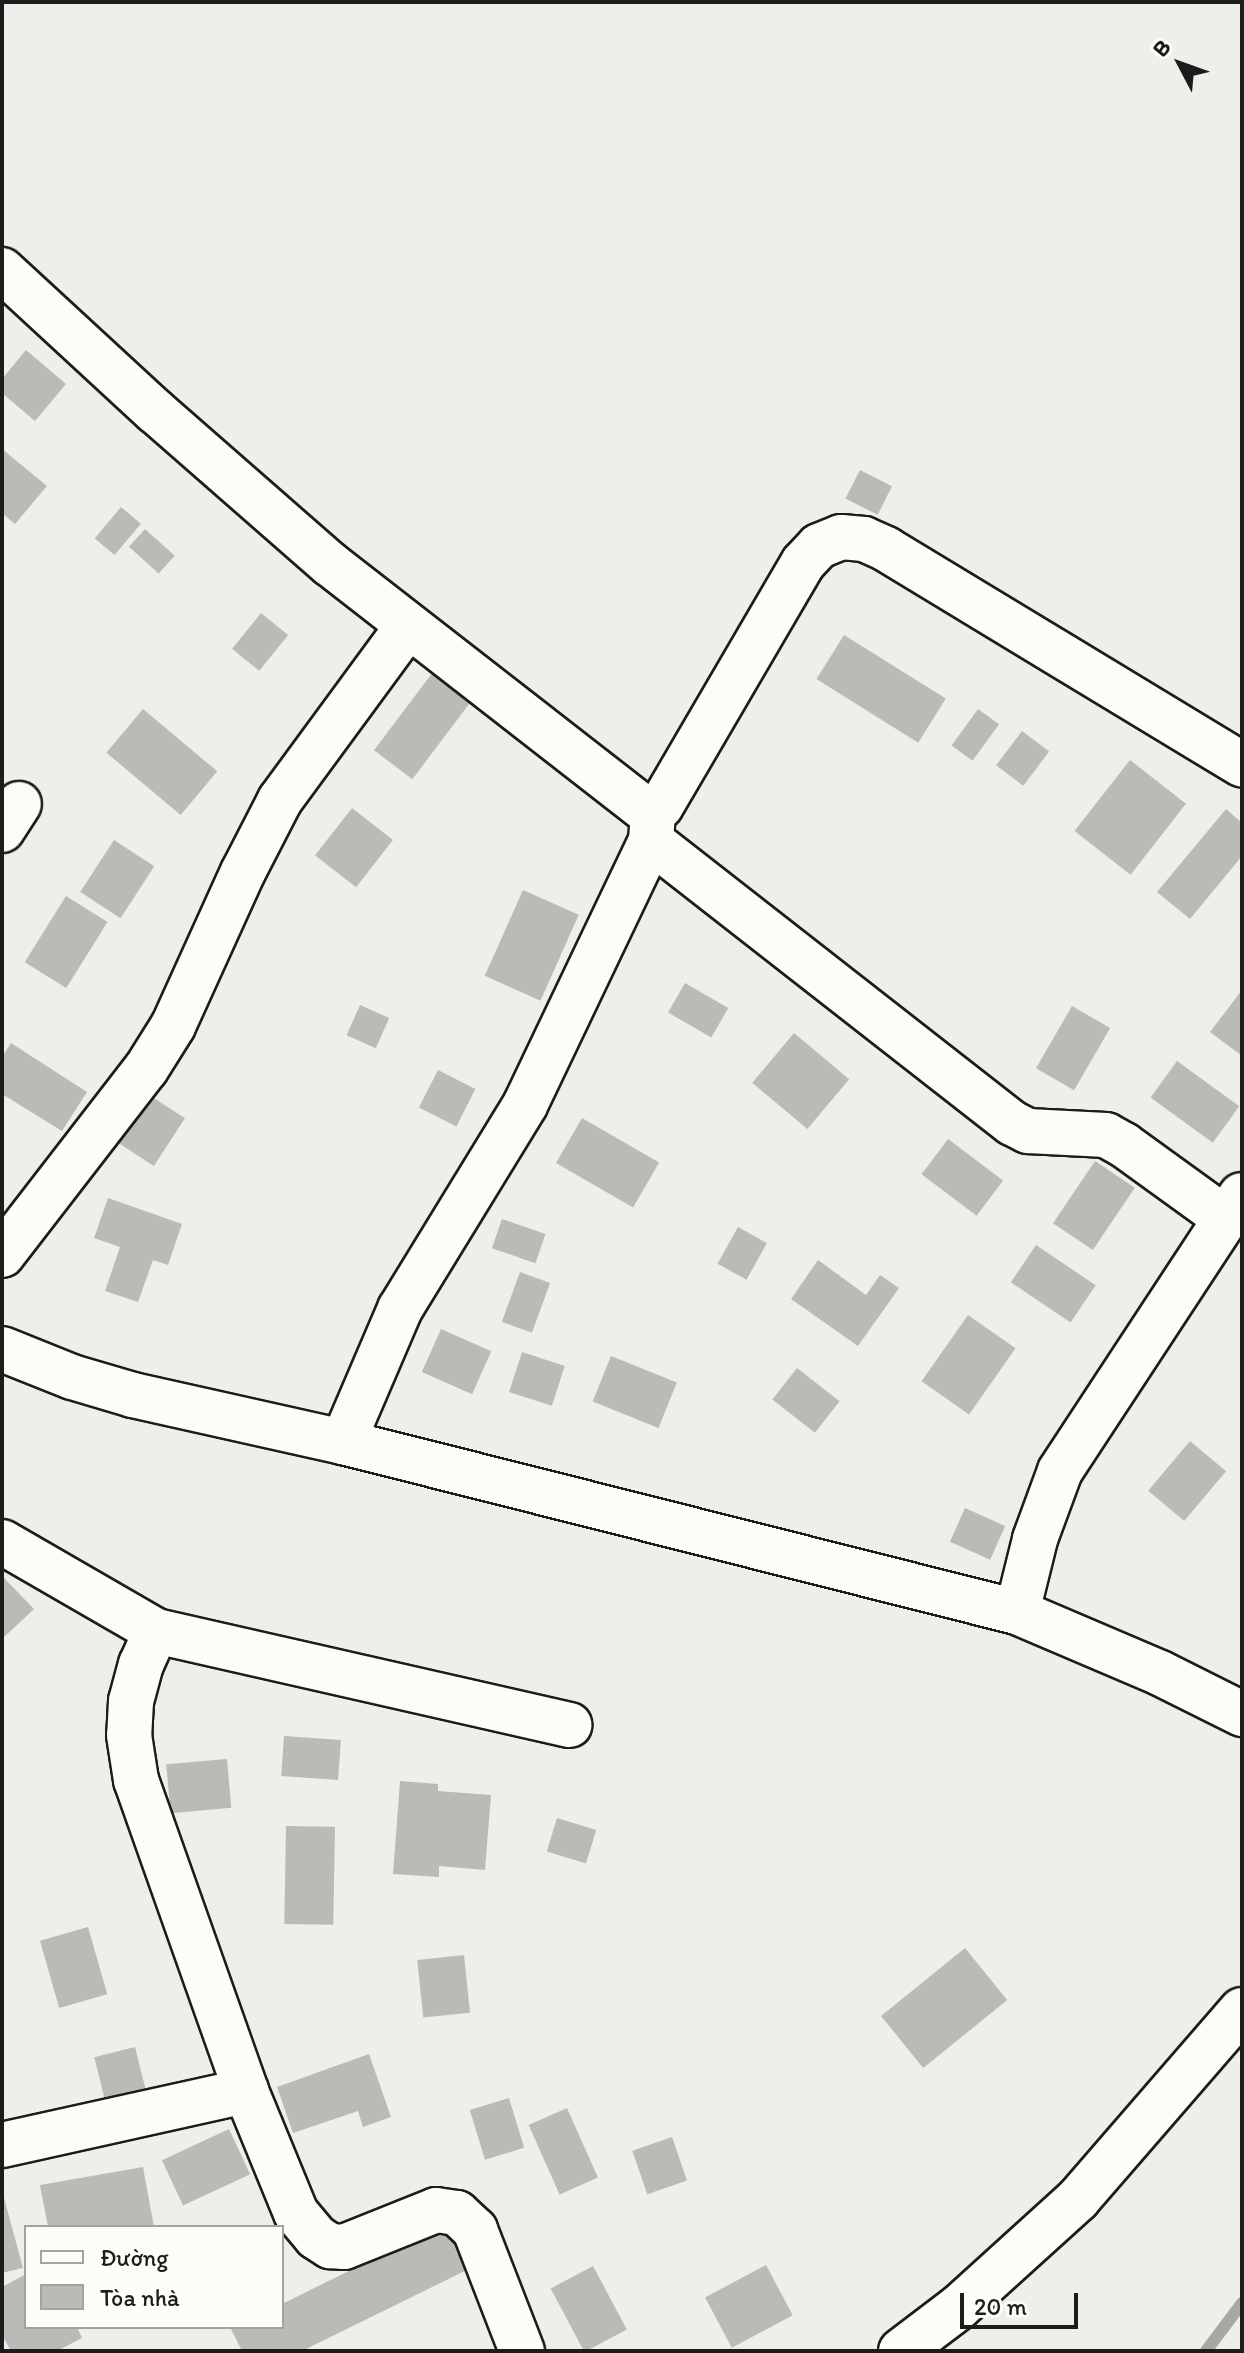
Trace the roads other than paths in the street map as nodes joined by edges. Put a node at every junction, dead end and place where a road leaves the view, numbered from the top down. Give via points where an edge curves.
1 (2, 270) edge
2 (408, 626) junction
3 (1242, 765) edge
4 (652, 826) junction
5 (1233, 1206) edge
6 (2, 1255) edge
7 (2, 1349) edge
8 (343, 1442) junction
9 (2, 1542) edge
10 (1017, 1612) junction
11 (156, 1631) junction
12 (1242, 1714) edge
13 (569, 1725) dead end
14 (1242, 2010) edge
15 (246, 2091) junction
16 (2, 2145) edge
17 (522, 2351) edge
18 (901, 2351) edge

1 - 2 street via 155,411
2 - 4 street via 645,809
2 - 6 street via 280,800 173,1026 146,1069
3 - 4 street via 886,549 841,537 819,546 803,563
4 - 5 street via 1012,1123 1028,1131 1106,1135
4 - 8 street via 525,1105 400,1309
5 - 10 street via 1060,1471 1035,1539
7 - 8 street via 133,1395
8 - 10 street
9 - 11 street
10 - 12 street
11 - 13 street
11 - 15 street via 131,1701 129,1735 136,1780
14 - 18 street via 1078,2199 959,2307
15 - 16 street
15 - 17 street via 296,2213 316,2237 344,2247 436,2210 457,2213 475,2230

